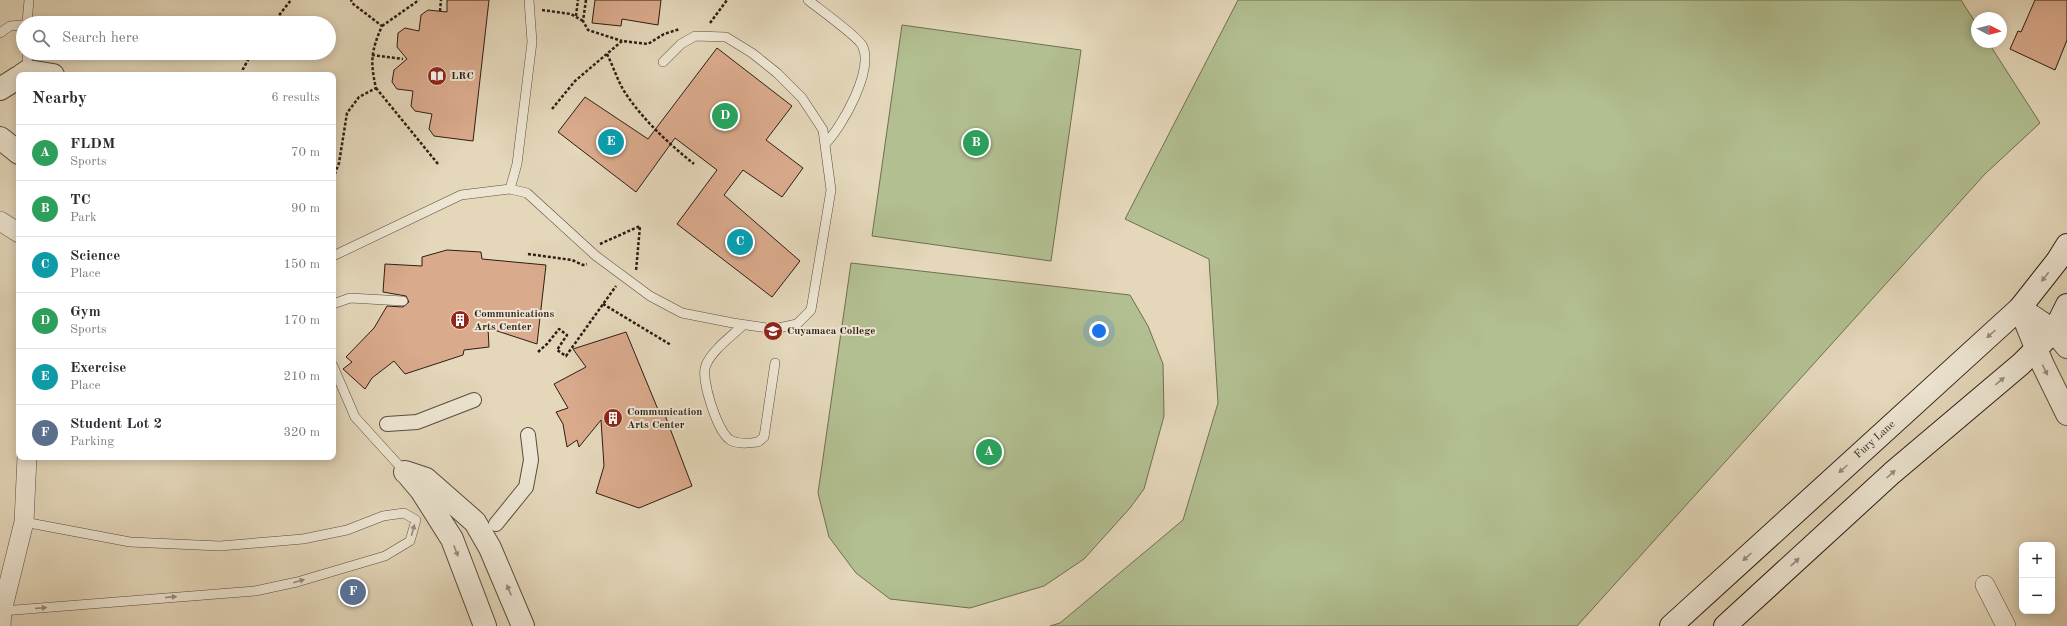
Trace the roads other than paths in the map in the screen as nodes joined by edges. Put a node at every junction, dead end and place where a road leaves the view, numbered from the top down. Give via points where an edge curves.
1 (29, 0) edge
2 (808, 0) edge
3 (530, 4) edge
4 (28, 16) edge
5 (16, 26) edge
6 (0, 33) edge
7 (663, 62) dead end
8 (24, 69) edge
9 (38, 72) edge
10 (16, 76) edge
11 (0, 89) edge
12 (0, 138) edge
13 (825, 144) junction
14 (16, 151) edge
15 (510, 189) junction
16 (0, 221) edge
17 (16, 231) edge
18 (2067, 245) edge
19 (336, 255) edge
20 (403, 301) dead end
21 (336, 303) edge
22 (2067, 305) edge
23 (2020, 308) junction
24 (743, 325) junction
25 (2061, 339) edge
26 (2036, 349) junction
27 (775, 363) dead end
28 (336, 373) edge
29 (474, 400) dead end
30 (2067, 414) edge
31 (387, 424) dead end
32 (528, 435) dead end
33 (27, 460) edge
34 (405, 472) junction
35 (24, 522) junction
36 (496, 524) dead end
37 (1985, 585) dead end
38 (1, 618) edge
39 (485, 626) edge
40 (523, 626) edge
41 (1671, 626) edge
42 (1725, 626) edge
43 (2006, 626) edge

1 - 4 lane
2 - 13 lane via 862,45 866,64 854,98 835,133
3 - 15 lane via 531,49 517,164
5 - 6 lane via 10,26
7 - 13 lane via 681,44 695,36 726,36 777,73 802,98 822,130
8 - 9 main road
10 - 11 main road
12 - 14 main road
13 - 24 lane via 831,190 811,310 796,324 774,329
15 - 19 lane via 461,195
15 - 24 lane via 527,193 589,249 650,296 682,313
16 - 17 street
18 -> 23 main road, Fury Lane
20 - 21 lane via 350,298
22 - 25 main road
23 - 25 main road
23 - 26 main road
23 -> 41 main road, Fury Lane
24 - 27 lane via 711,356 705,367 704,382 720,429 729,440 758,442 764,437
25 - 26 main road
26 -> 30 main road
42 -> 26 main road via 1892,473
28 - 34 lane via 355,418
29 - 31 street via 417,422
32 - 36 street via 532,460 526,487
33 - 35 street
34 -> 39 main road via 421,490 452,539
40 -> 34 main road via 490,548 475,522 426,479
35 - 38 street
38 -> 35 lane via 255,591 297,582 385,556 410,541 416,520 404,513 390,515 347,530 303,538 220,546 130,542
37 - 43 street

